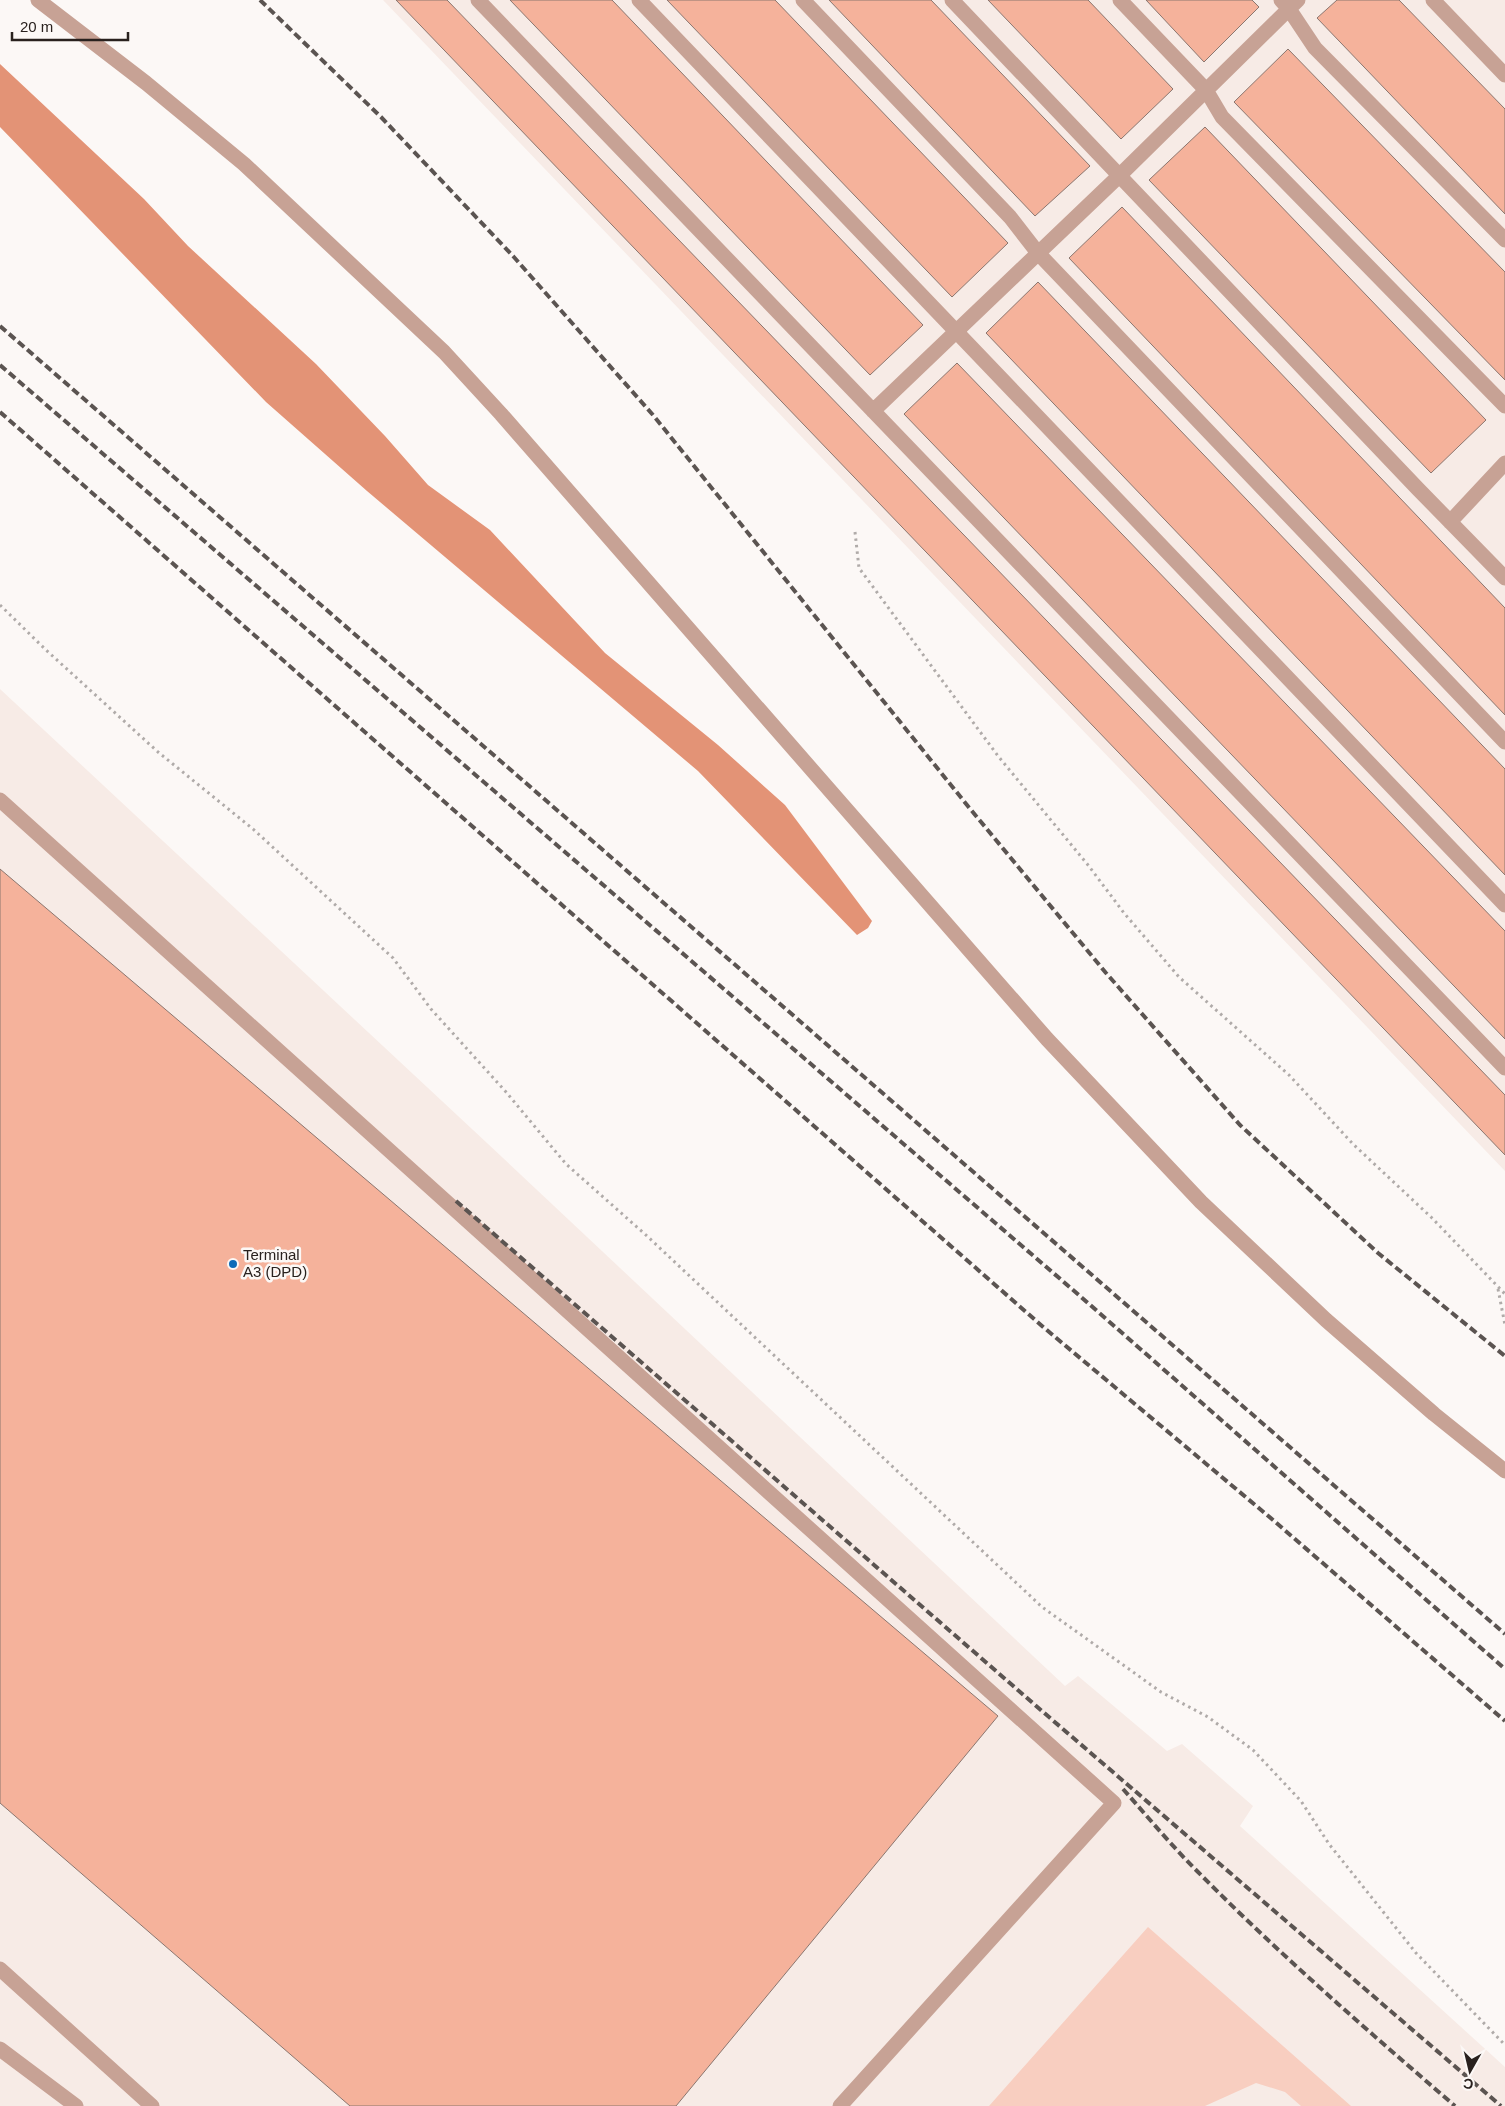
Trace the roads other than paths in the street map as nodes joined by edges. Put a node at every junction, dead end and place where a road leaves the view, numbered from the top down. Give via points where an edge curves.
1 (38, 0) edge
2 (478, 0) edge
3 (639, 0) edge
4 (802, 0) edge
5 (952, 0) edge
6 (1120, 0) edge
7 (1433, 0) edge
8 (1289, 3) edge
9 (1505, 75) edge
10 (1206, 90) junction
11 (1119, 176) junction
12 (1505, 240) edge
13 (1038, 253) junction
14 (956, 331) junction
15 (1505, 406) edge
16 (873, 411) junction
17 (1505, 463) edge
18 (1450, 522) junction
19 (1505, 578) edge
20 (1505, 742) edge
21 (0, 800) edge
22 (1505, 904) edge
23 (1505, 1068) edge
24 (1505, 1471) edge
25 (0, 1969) edge
26 (0, 2050) edge
27 (76, 2106) edge
28 (152, 2106) edge
29 (840, 2106) edge

1 - 24 street via 244,164 444,352 1047,1039 1201,1202 1333,1326
2 - 16 street
3 - 14 street
4 - 13 street via 1010,217
5 - 11 street
6 - 10 street
7 - 9 street
8 - 10 street
8 - 12 street via 1315,48
10 - 11 street
10 - 15 street via 1222,116
11 - 13 street
11 - 18 street
13 - 14 street
13 - 20 street
14 - 16 street
14 - 22 street
16 - 23 street
17 - 18 street
18 - 19 street
21 - 29 street via 1114,1803
25 - 28 street
26 - 27 street

